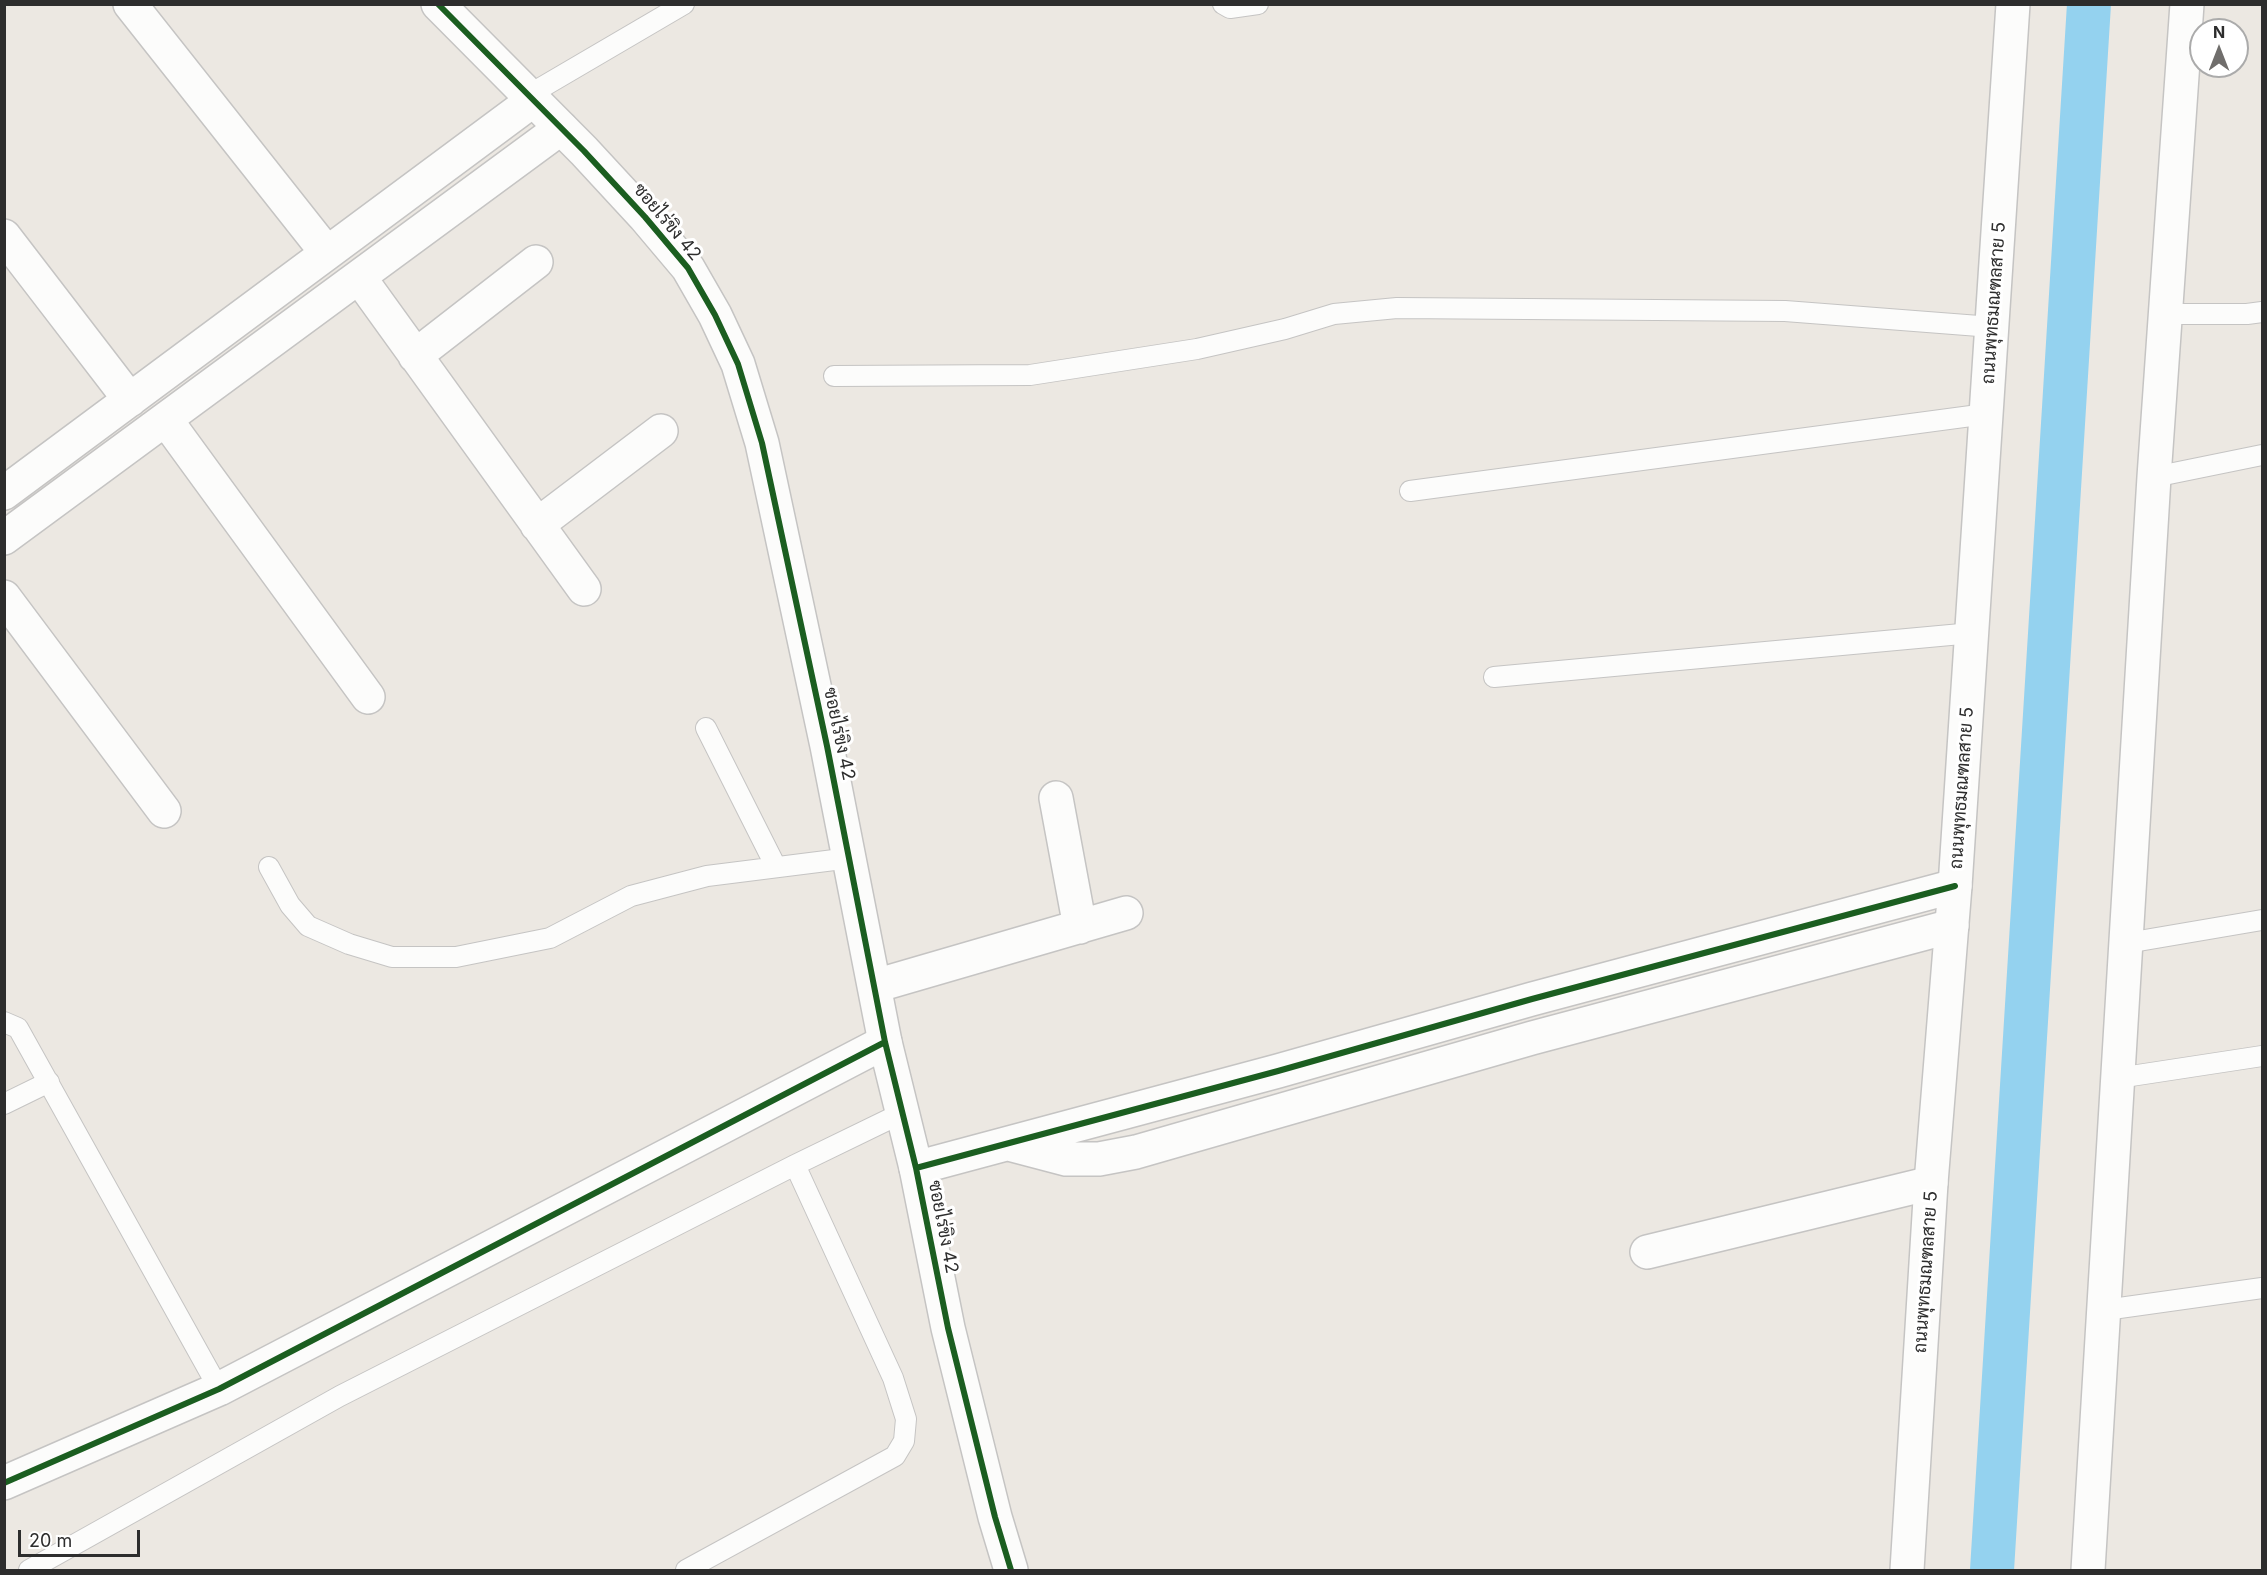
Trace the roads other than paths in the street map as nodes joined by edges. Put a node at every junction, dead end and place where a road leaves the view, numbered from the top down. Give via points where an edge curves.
1 (130, 4) edge
2 (438, 4) edge
3 (684, 4) edge
4 (1223, 4) edge
5 (1258, 4) edge
6 (2013, 4) edge
7 (2187, 4) edge
8 (530, 99) junction
9 (561, 128) junction
10 (4, 236) edge
11 (327, 254) junction
12 (536, 262) dead end
13 (358, 277) junction
14 (2262, 312) edge
15 (2166, 314) junction
16 (1992, 327) junction
17 (415, 356) junction
18 (834, 376) dead end
19 (130, 399) junction
20 (1986, 414) junction
21 (166, 420) junction
22 (661, 431) dead end
23 (2262, 455) edge
24 (2154, 477) junction
25 (1410, 491) dead end
26 (4, 493) edge
27 (537, 525) junction
28 (4, 538) edge
29 (584, 589) dead end
30 (4, 597) edge
31 (1972, 633) junction
32 (1494, 677) dead end
33 (368, 697) dead end
34 (706, 728) dead end
35 (1056, 798) dead end
36 (164, 811) dead end
37 (850, 858) junction
38 (269, 867) dead end
39 (776, 867) junction
40 (1955, 886) junction
41 (1126, 913) dead end
42 (2262, 920) edge
43 (1952, 926) junction
44 (1080, 927) junction
45 (2127, 943) junction
46 (875, 986) junction
47 (4, 1022) edge
48 (885, 1042) junction
49 (2262, 1056) edge
50 (2118, 1078) junction
51 (49, 1082) junction
52 (4, 1104) edge
53 (902, 1113) junction
54 (1007, 1143) junction
55 (795, 1165) junction
56 (916, 1168) junction
57 (1931, 1183) junction
58 (1647, 1252) dead end
59 (2262, 1288) edge
60 (2105, 1310) junction
61 (219, 1389) junction
62 (4, 1483) edge
63 (29, 1570) edge
64 (686, 1570) edge
65 (1011, 1570) edge
66 (1908, 1570) edge
67 (2088, 1570) edge

1 - 11 street
2 - 8 street, ซอยไร่ขิง 42
3 - 8 lane
4 - 5 lane via 1230,8
6 - 16 street, ถนนพุทธมณฑลสาย 5
7 - 15 street
8 - 9 street, ซอยไร่ขิง 42
8 - 11 street
9 - 13 street
9 - 37 street, ซอยไร่ขิง 42 via 688,268 738,364 762,443
10 - 19 street
11 - 19 street
12 - 17 street
13 - 17 street
13 - 21 street
14 - 15 lane
15 - 24 street
16 - 18 lane via 1785,311 1397,308 1334,314 1197,350 1030,375
16 - 20 street, ถนนพุทธมณฑลสาย 5
17 - 27 street
19 - 26 street
20 - 25 lane
20 - 31 street, ถนนพุทธมณฑลสาย 5
21 - 28 street
21 - 33 street
22 - 27 street
23 - 24 lane
24 - 45 street
27 - 29 street
30 - 36 street
31 - 32 lane
31 - 40 street, ถนนพุทธมณฑลสาย 5
34 - 39 lane
35 - 44 street
37 - 39 lane
37 - 46 street, ซอยไร่ขิง 42
38 - 39 lane via 308,926 392,957 456,957 549,938 632,896 707,876
40 - 43 street, ถนนพุทธมณฑลสาย 5
40 - 54 street
41 - 44 street
42 - 45 lane
43 - 54 street via 1520,1042 1136,1152 1099,1159 1066,1159
43 - 57 street, ถนนพุทธมณฑลสาย 5
44 - 46 street
45 - 50 street
46 - 48 street, ซอยไร่ขิง 42
47 - 51 lane via 18,1028
48 - 53 street, ซอยไร่ขิง 42
48 - 61 street
49 - 50 lane
50 - 60 street
51 - 52 lane
51 - 61 lane
53 - 55 lane
53 - 56 street, ซอยไร่ขิง 42
54 - 56 street
55 - 63 lane via 340,1396
55 - 64 lane via 893,1378 906,1419 904,1441 895,1456
56 - 65 street, ซอยไร่ขิง 42 via 948,1328
57 - 58 street
57 - 66 street, ถนนพุทธมณฑลสาย 5
59 - 60 lane
60 - 67 street
61 - 62 street

